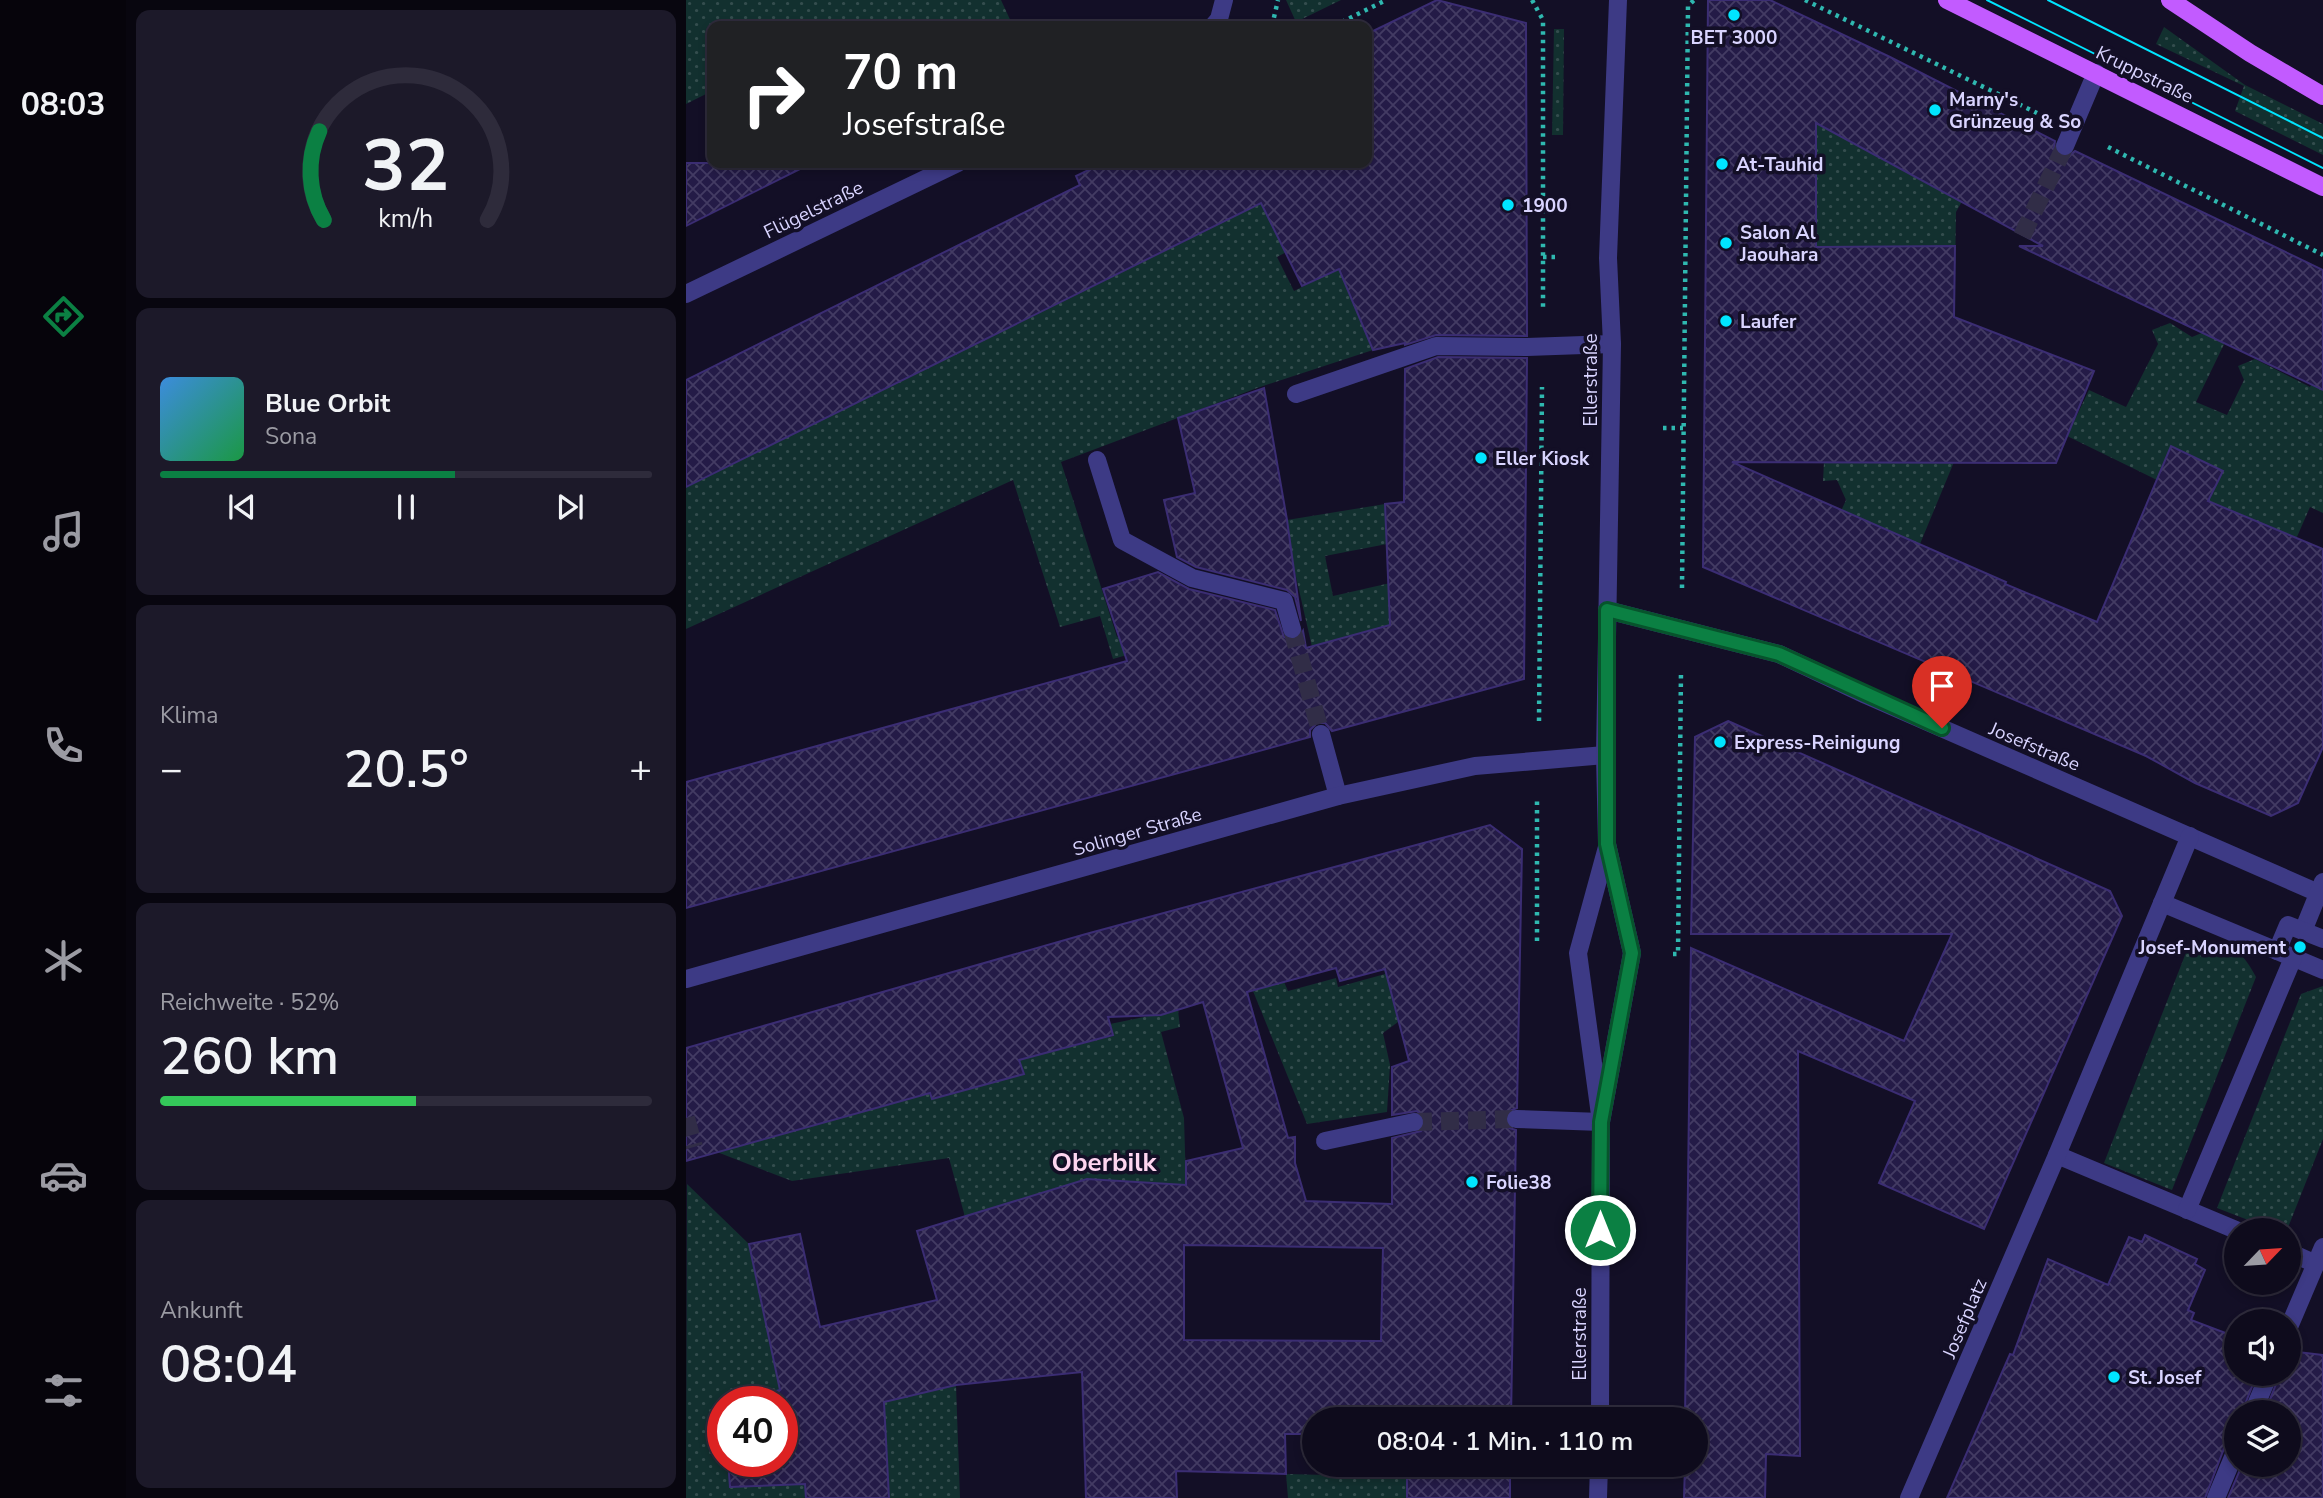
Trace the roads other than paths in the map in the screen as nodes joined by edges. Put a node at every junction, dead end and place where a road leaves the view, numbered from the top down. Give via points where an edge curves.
1 (1224, 0) edge
2 (1618, 0) edge
3 (1947, 0) edge
4 (2170, 0) edge
5 (1217, 21) edge
6 (2096, 73) junction
7 (2323, 96) edge
8 (2065, 146) tunnel mouth
9 (948, 168) edge
10 (2323, 187) edge
11 (686, 294) edge
12 (1612, 344) junction
13 (1296, 394) dead end
14 (1097, 460) dead end
15 (1607, 610) junction
16 (1292, 629) tunnel mouth
17 (1321, 734) tunnel mouth
18 (1605, 755) junction
19 (1338, 796) junction
20 (2190, 836) junction
21 (1607, 844) junction
22 (2321, 890) edge
23 (2162, 903) junction
24 (2303, 931) junction
25 (2323, 939) edge
26 (2323, 946) edge
27 (2285, 955) junction
28 (2318, 968) edge
29 (686, 979) edge
30 (1516, 1119) tunnel mouth
31 (1414, 1122) tunnel mouth
32 (1601, 1122) junction
33 (1325, 1141) dead end
34 (2057, 1155) junction
35 (2187, 1210) junction
36 (2224, 1225) edge
37 (2301, 1254) edge
38 (2320, 1256) edge
39 (2297, 1309) edge
40 (1600, 1407) edge
41 (1599, 1477) edge
42 (2225, 1477) edge
43 (1598, 1498) edge
44 (1909, 1498) edge
45 (2216, 1498) edge

1 - 5 street
2 - 12 street, Ellerstraße via 1608,258
3 - 6 main road, Kruppstraße
4 - 7 main road
6 - 8 street
6 - 10 main road, Kruppstraße
9 - 11 street, Flügelstraße
12 - 13 street via 1436,346
12 - 15 street, Ellerstraße
14 - 16 street via 1122,540 1192,578 1283,601
15 - 18 street, Ellerstraße
15 - 20 street, Josefstraße via 1779,654
17 - 19 street
18 - 19 street, Solinger Straße via 1475,766
18 - 21 street, Ellerstraße
19 - 29 street, Solinger Straße
20 - 22 street, Josefstraße
20 - 23 street, Josefplatz
21 - 32 street, Ellerstraße via 1578,953
21 - 32 street, Ellerstraße via 1632,953
22 - 24 street
23 - 27 street
23 - 34 street, Josefplatz
24 - 25 street
24 - 27 street via 2288,925
26 - 28 street
27 - 28 street
27 - 35 street
30 - 32 street
31 - 33 street
32 - 40 street, Ellerstraße
34 - 35 street
34 - 44 street, Josefplatz
35 - 36 street
37 - 38 street
38 - 39 street
41 - 43 street
42 - 45 street

